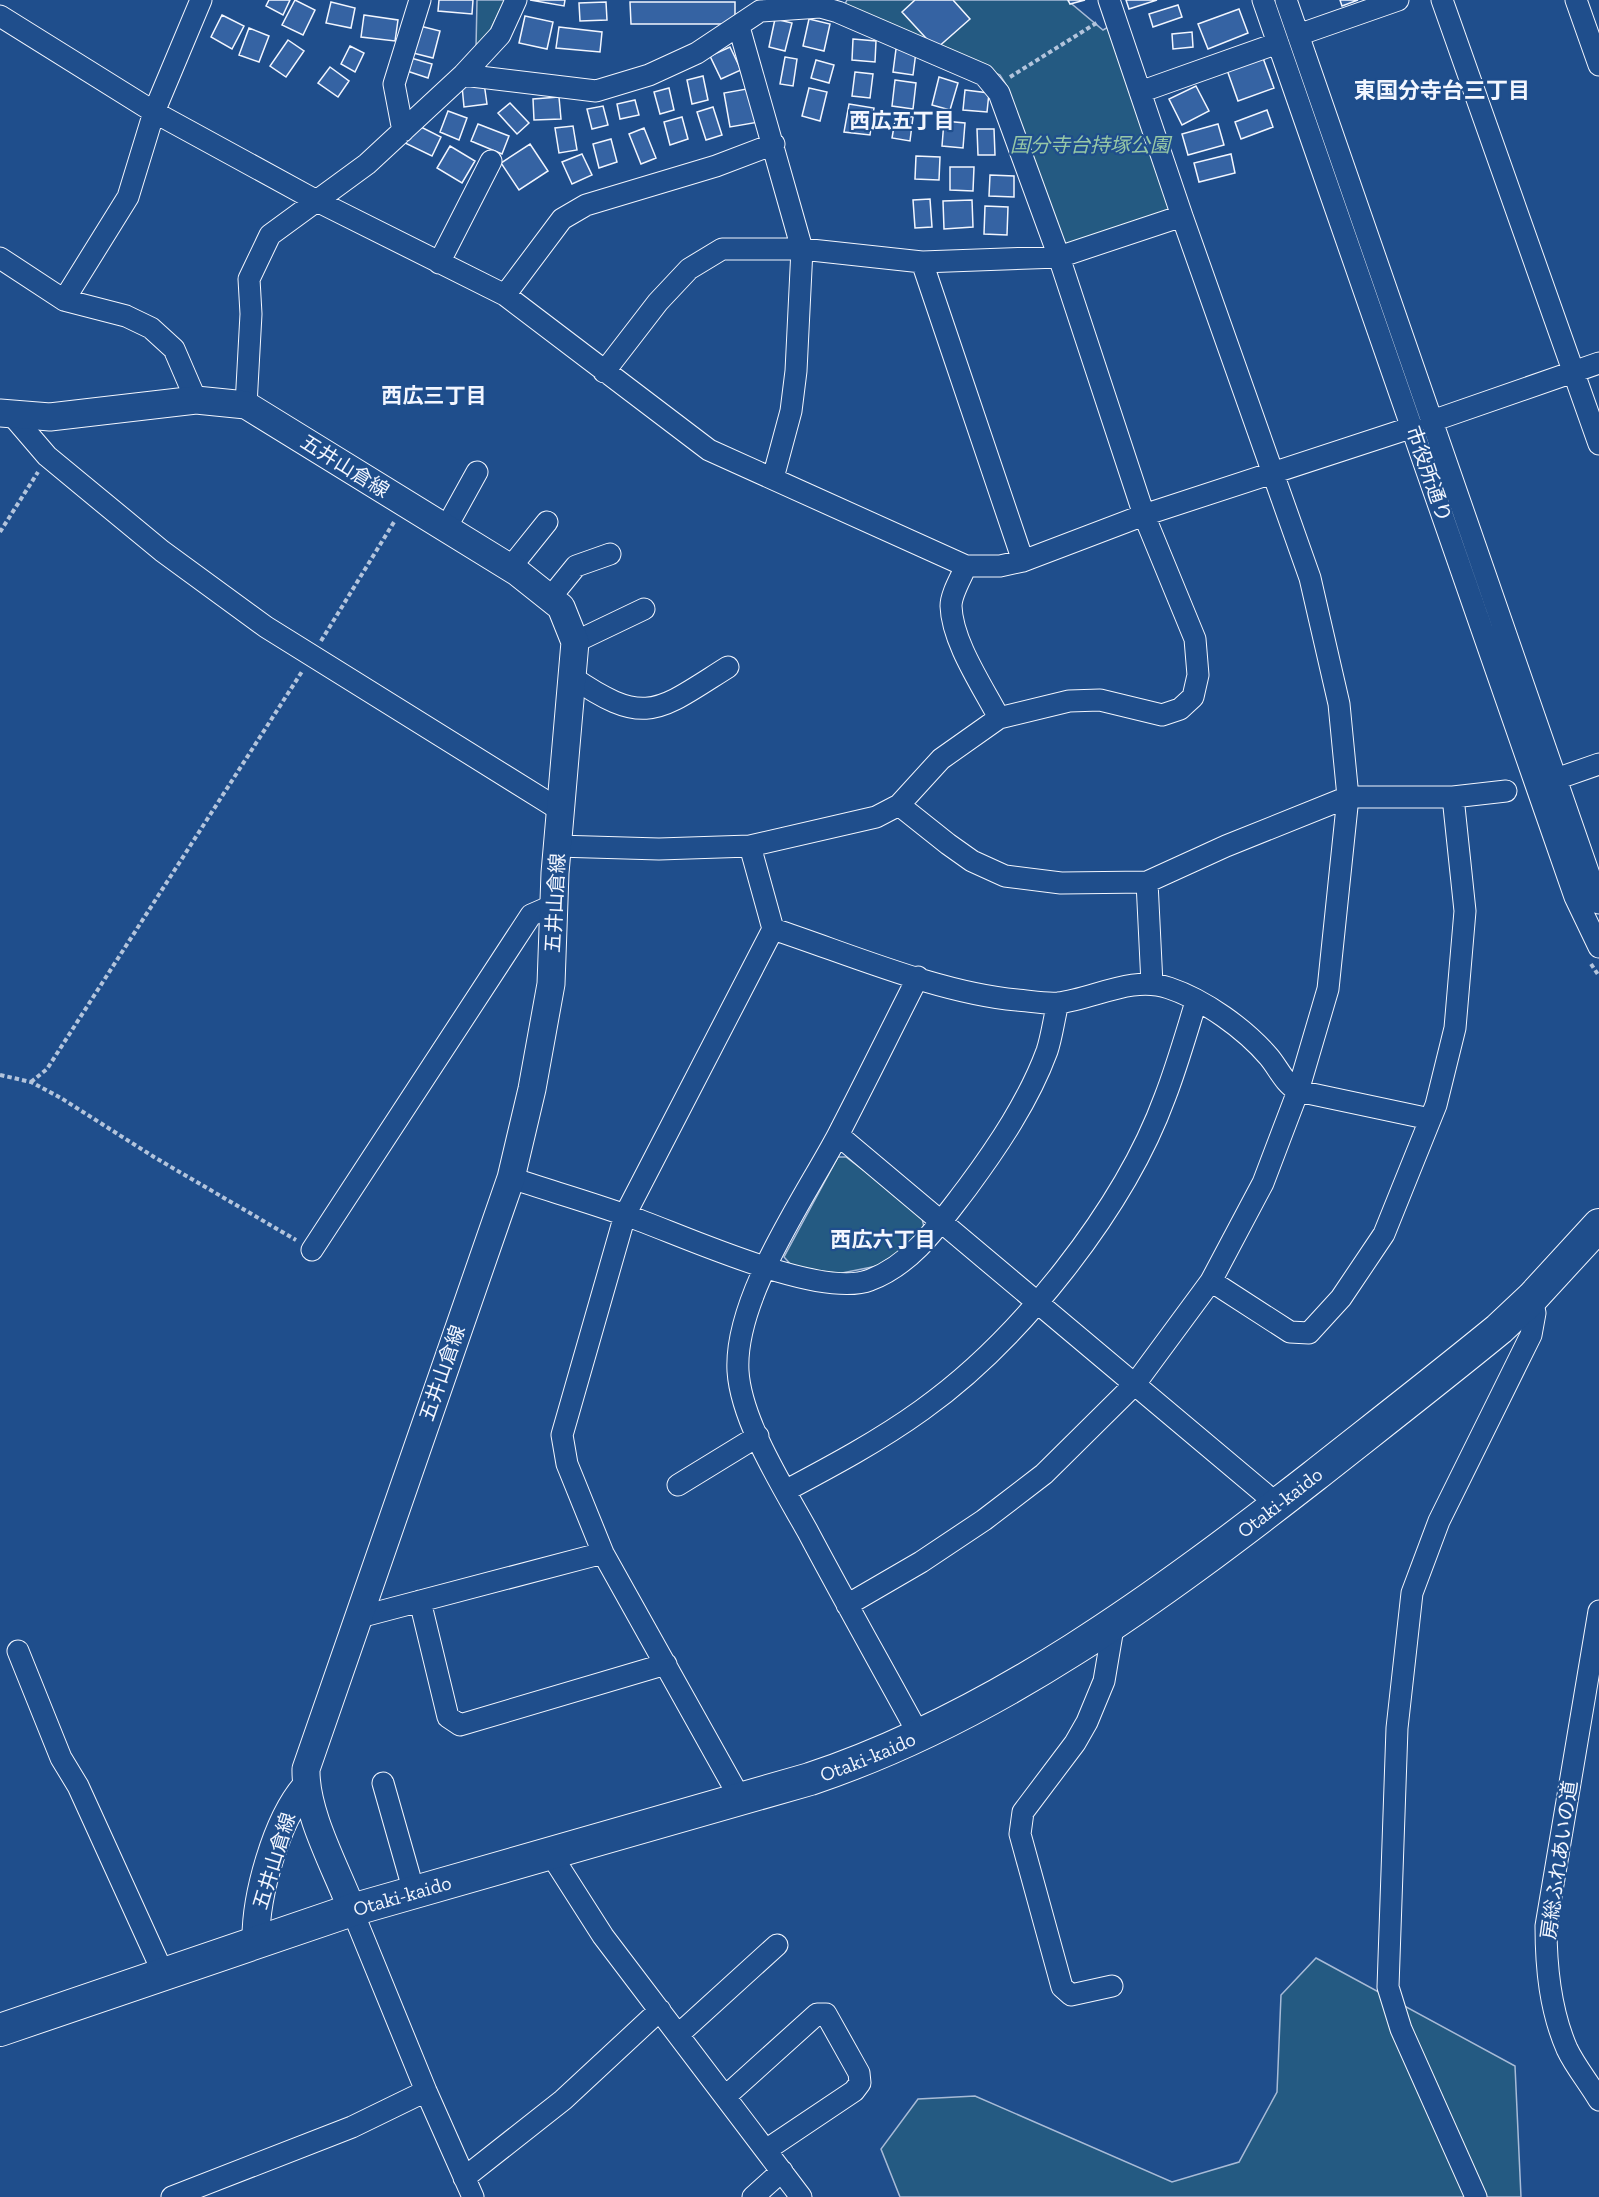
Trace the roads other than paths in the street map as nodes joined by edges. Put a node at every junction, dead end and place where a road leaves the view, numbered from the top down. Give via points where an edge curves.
1 (420, 0) edge
2 (516, 0) edge
3 (1263, 0) edge
4 (1286, 0) edge
5 (1398, 0) edge
6 (1442, 0) edge
7 (1576, 0) edge
8 (192, 4) edge
9 (1112, 6) edge
10 (0, 16) edge
11 (738, 27) junction
12 (1298, 35) junction
13 (1278, 43) junction
14 (1599, 65) edge
15 (464, 75) junction
16 (1140, 92) junction
17 (154, 112) junction
18 (403, 131) junction
19 (774, 144) junction
20 (491, 161) dead end
21 (315, 200) junction
22 (1182, 216) junction
23 (802, 249) junction
24 (1059, 257) junction
25 (0, 258) edge
26 (922, 262) junction
27 (439, 263) junction
28 (505, 295) junction
29 (64, 300) junction
30 (1599, 363) edge
31 (1573, 371) junction
32 (604, 372) junction
33 (196, 400) junction
34 (246, 405) junction
35 (5, 414) edge
36 (1422, 424) junction
37 (1599, 444) edge
38 (1273, 471) junction
39 (477, 472) dead end
40 (773, 477) junction
41 (1144, 514) junction
42 (547, 522) dead end
43 (446, 528) junction
44 (610, 554) dead end
45 (1023, 561) junction
46 (966, 566) junction
47 (510, 568) junction
48 (550, 598) junction
49 (644, 609) dead end
50 (575, 642) junction
51 (728, 667) dead end
52 (572, 676) junction
53 (999, 718) junction
54 (1599, 764) edge
55 (1556, 779) junction
56 (1506, 790) dead end
57 (1348, 797) junction
58 (1453, 797) junction
59 (899, 805) junction
60 (560, 810) junction
61 (557, 846) junction
62 (750, 846) junction
63 (1147, 882) junction
64 (1599, 903) edge
65 (554, 905) junction
66 (773, 929) junction
67 (1599, 947) edge
68 (918, 977) junction
69 (1152, 984) junction
70 (1196, 1002) junction
71 (1058, 1003) junction
72 (1298, 1091) junction
73 (1430, 1119) junction
74 (838, 1135) junction
75 (511, 1178) junction
76 (625, 1215) junction
77 (941, 1221) junction
78 (1599, 1225) edge
79 (312, 1250) road end
80 (766, 1267) junction
81 (1211, 1281) junction
82 (1532, 1298) junction
83 (1039, 1303) junction
84 (1135, 1384) junction
85 (758, 1436) junction
86 (678, 1485) dead end
87 (786, 1491) junction
88 (1277, 1504) junction
89 (603, 1553) junction
90 (420, 1601) junction
91 (847, 1605) junction
92 (1599, 1611) edge
93 (356, 1618) junction
94 (1114, 1622) junction
95 (18, 1651) dead end
96 (666, 1664) junction
97 (919, 1735) junction
98 (383, 1784) dead end
99 (306, 1786) junction
100 (741, 1800) junction
101 (550, 1853) junction
102 (414, 1892) junction
103 (352, 1910) junction
104 (256, 1942) junction
105 (777, 1945) dead end
106 (164, 1975) junction
107 (1112, 1986) dead end
108 (660, 2010) junction
109 (0, 2030) edge
110 (679, 2034) junction
111 (426, 2091) junction
112 (726, 2096) junction
113 (1599, 2100) edge
114 (766, 2150) junction
115 (782, 2171) junction
116 (469, 2188) edge
117 (172, 2197) edge
118 (753, 2197) edge
119 (801, 2197) edge
120 (1476, 2197) edge

1 - 18 street via 394,84
2 - 15 street via 500,35
3 - 13 street, 市役所通り
4 - 12 street, 市役所通り
5 - 12 street
6 - 31 street
7 - 14 street
8 - 17 street
9 - 16 street
10 - 17 street
11 - 15 street via 697,53 649,75 596,91
11 - 19 street
11 - 24 street via 760,11 820,7 984,75 999,93
12 - 36 street, 市役所通り
13 - 16 street
13 - 36 street, 市役所通り
15 - 18 street
16 - 22 street
17 - 21 street
17 - 29 street via 128,197
18 - 21 street via 367,164
19 - 23 street
19 - 28 street via 716,166 586,205 562,219
20 - 27 street
21 - 27 street
21 - 34 street via 270,235 249,279
22 - 24 street
22 - 38 street
23 - 26 street
23 - 32 street via 722,249 704,258 689,268 658,302
23 - 40 street via 791,411
24 - 26 street
24 - 41 street
25 - 29 street
26 - 45 street
27 - 28 street
28 - 32 street
29 - 33 street via 126,316 151,328 174,350
30 - 31 street
31 - 36 street
31 - 37 street
32 - 40 street via 709,450
33 - 34 main road, 五井山倉線
33 - 35 main road, 五井山倉線 via 50,417
34 - 43 main road, 五井山倉線
35 - 60 street via 47,456 162,550 266,627
36 - 38 street
36 - 55 street, 市役所通り
36 - 67 street, 市役所通り via 1575,897
38 - 41 street
38 - 57 street via 1316,601 1339,704
39 - 43 street
40 - 46 street
41 - 45 street
41 - 53 street via 1195,639 1198,675 1193,697 1180,709 1162,716 1100,700 1069,701
42 - 47 street
43 - 47 main road, 五井山倉線
44 - 48 street via 576,566
45 - 46 street
46 - 53 street via 951,604 955,626
47 - 48 main road, 五井山倉線
48 - 50 main road, 五井山倉線 via 561,607
49 - 50 street
50 - 52 main road, 五井山倉線
51 - 52 street via 662,707 632,709 603,698
52 - 60 main road, 五井山倉線
53 - 59 street via 941,759
54 - 55 street
55 - 64 street, 市役所通り
56 - 58 street
57 - 58 street
57 - 63 street
57 - 72 street via 1328,989
58 - 73 street via 1465,911 1455,1028
59 - 62 street via 876,817
59 - 63 street via 972,861 1005,876 1060,883
60 - 61 main road, 五井山倉線
61 - 62 street
61 - 65 main road, 五井山倉線
62 - 66 street
63 - 69 street
65 - 75 main road, 五井山倉線 via 551,984
65 - 79 street via 531,915
66 - 68 street
66 - 76 street
68 - 71 street via 971,992
68 - 74 street
69 - 70 street via 1170,988
69 - 71 street via 1117,988
70 - 72 street via 1249,1035 1289,1086
70 - 83 street via 1165,1099 1126,1180
71 - 77 street via 1047,1051 1017,1113
72 - 73 street
72 - 81 street via 1263,1183
73 - 81 street via 1384,1234 1341,1298 1309,1334 1290,1332
74 - 77 street
74 - 80 street
75 - 76 street
75 - 93 main road, 五井山倉線
76 - 80 street
76 - 89 street via 562,1435 567,1464
77 - 80 street via 910,1256 868,1282 825,1283
77 - 83 street
78 - 82 highway, Otaki-kaido
80 - 85 street via 745,1318 739,1346 738,1372 745,1408
81 - 84 street
82 - 88 highway, Otaki-kaido via 1465,1357
82 - 120 street via 1535,1313 1531,1335 1439,1521 1412,1593 1397,1728 1388,1987 1401,2029
83 - 84 street
83 - 87 street via 982,1361 923,1410 870,1445
84 - 88 street
84 - 91 street via 1044,1474 921,1562
85 - 86 street
85 - 87 street
87 - 91 street
88 - 94 highway, Otaki-kaido
89 - 90 street
89 - 96 street
90 - 93 street
90 - 96 street via 448,1717 460,1725
91 - 97 street
92 - 113 street, 房総ふれあいの道 via 1546,1926 1546,1963 1553,2005 1567,2049
93 - 99 main road, 五井山倉線 via 311,1748
94 - 97 highway, Otaki-kaido via 1014,1685
94 - 107 street via 1104,1681 1087,1722 1023,1812 1020,1834 1062,1987 1071,1995
95 - 106 street via 61,1758 78,1785
96 - 100 street
97 - 100 highway, Otaki-kaido via 840,1769
98 - 102 street
99 - 103 main road, 五井山倉線
99 - 104 main road, 五井山倉線 via 287,1811 259,1899
100 - 101 highway, Otaki-kaido
101 - 102 highway, Otaki-kaido
101 - 108 street via 603,1936
102 - 103 highway, Otaki-kaido
103 - 104 highway, Otaki-kaido
103 - 111 street
104 - 106 highway, Otaki-kaido
105 - 110 street
106 - 109 highway, Otaki-kaido
108 - 110 street
108 - 116 street
110 - 112 street
111 - 116 street
111 - 117 street via 352,2127
112 - 114 street
112 - 114 street via 817,2014 826,2014 859,2073 860,2083 854,2091
114 - 115 street
115 - 118 street
115 - 119 street

